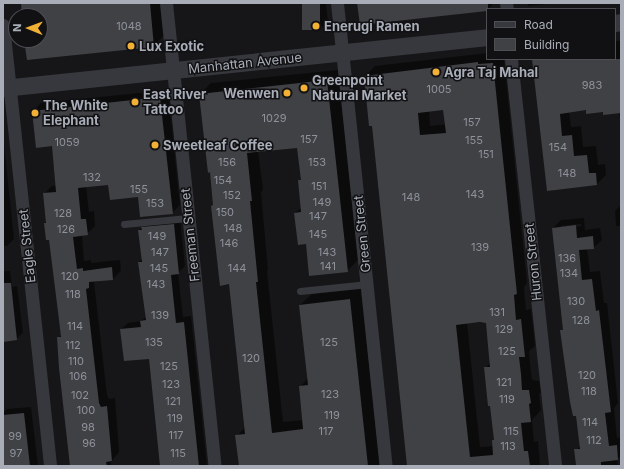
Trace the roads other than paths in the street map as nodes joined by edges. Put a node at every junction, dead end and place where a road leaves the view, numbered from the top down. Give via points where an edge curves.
1 (166, 3) edge
2 (337, 3) edge
3 (3, 25) edge
4 (486, 37) edge
5 (342, 52) junction
6 (512, 60) edge
7 (173, 70) junction
8 (6, 88) edge
9 (188, 218) junction
10 (124, 224) dead end
11 (368, 284) junction
12 (300, 291) dead end
13 (50, 466) edge
14 (215, 466) edge
15 (386, 466) edge
16 (555, 466) edge

1 - 7 street, Freeman Street
2 - 5 street, Green Street
3 - 8 street, Eagle Street
4 - 5 street, Manhattan Avenue
5 - 7 street, Manhattan Avenue
5 - 11 street, Green Street
6 - 16 street, Huron Street
7 - 8 street, Manhattan Avenue
7 - 9 street, Freeman Street
8 - 13 street, Eagle Street
9 - 10 lane
9 - 14 street, Freeman Street
11 - 12 lane
11 - 15 street, Green Street

